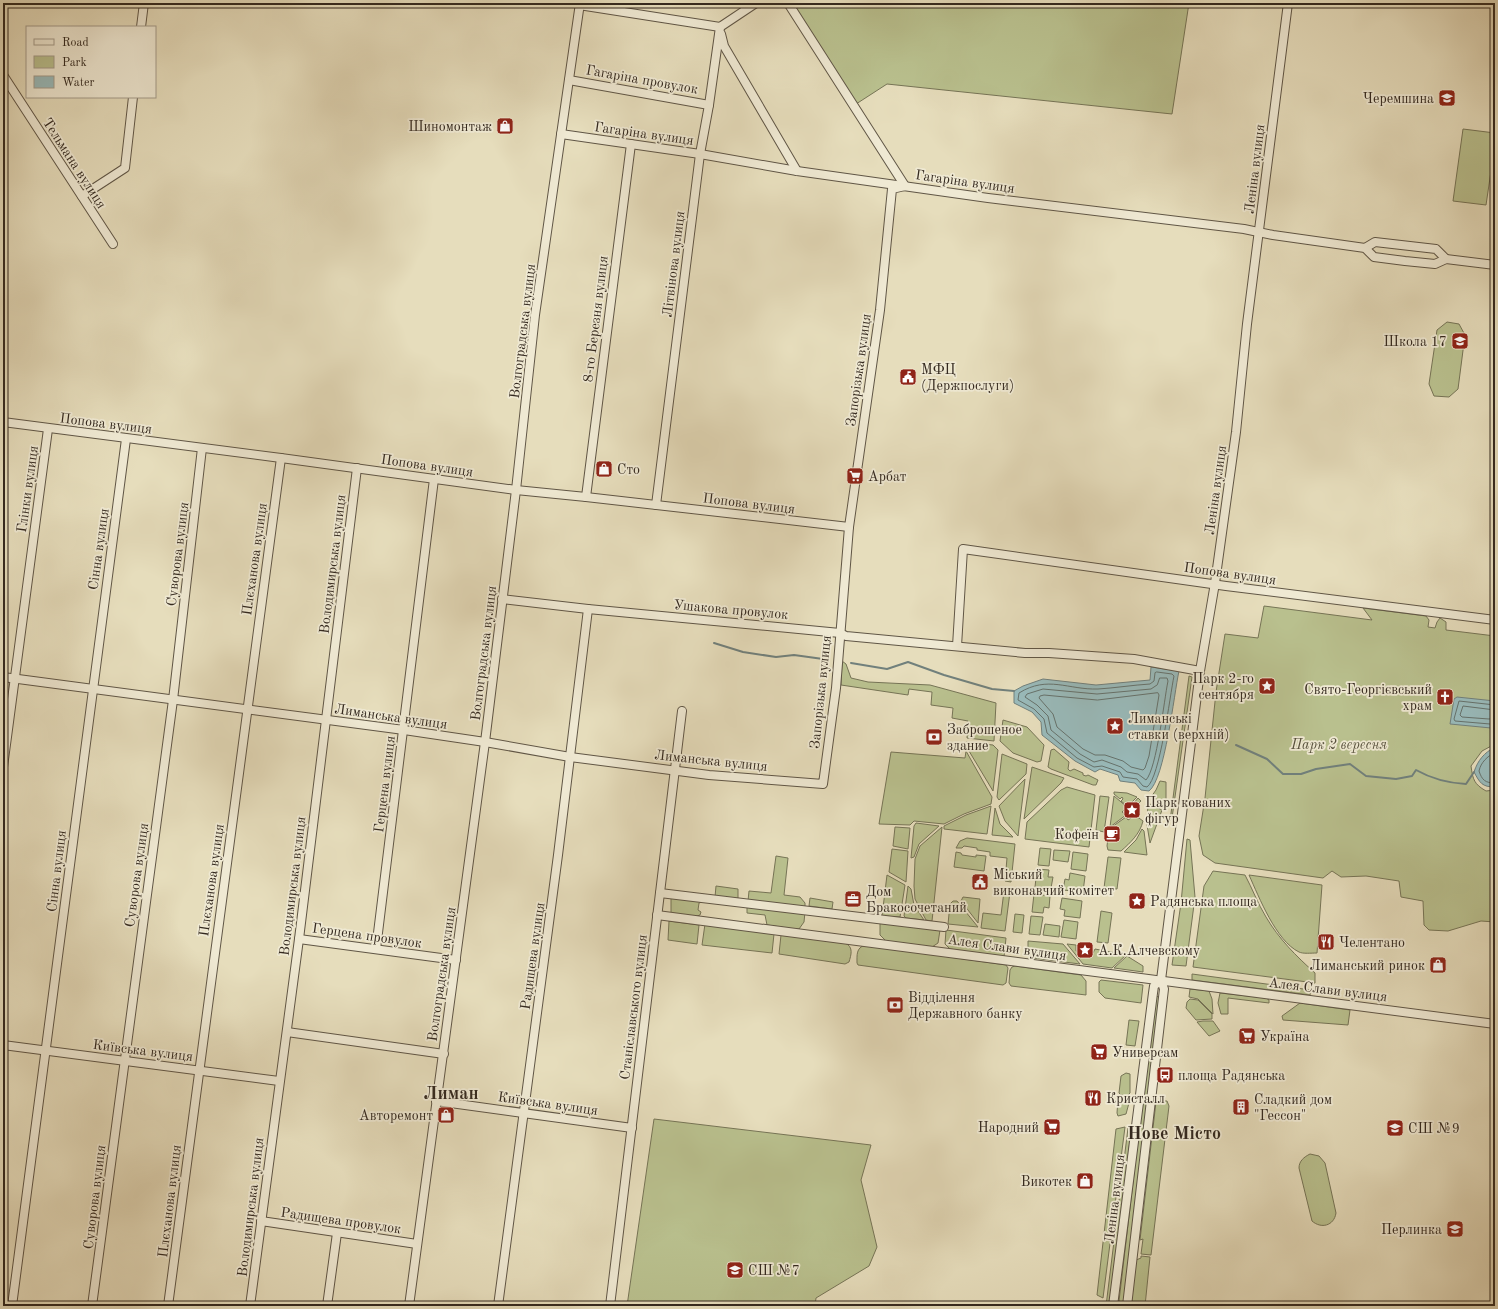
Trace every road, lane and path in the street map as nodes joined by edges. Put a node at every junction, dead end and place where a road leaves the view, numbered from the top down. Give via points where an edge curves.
1 (144, 3) edge
2 (756, 3) edge
3 (788, 3) edge
4 (1288, 3) edge
5 (580, 4) edge
6 (141, 26) edge
7 (720, 27) junction
8 (3, 75) edge
9 (569, 80) junction
10 (133, 98) edge
11 (710, 105) junction
12 (561, 134) junction
13 (631, 144) junction
14 (700, 154) junction
15 (797, 171) junction
16 (905, 186) junction
17 (82, 196) junction
18 (1260, 232) junction
19 (113, 244) dead end
20 (1365, 248) junction
21 (1446, 259) junction
22 (1495, 265) edge
23 (3, 422) edge
24 (48, 429) junction
25 (126, 439) junction
26 (202, 448) junction
27 (281, 458) junction
28 (357, 468) junction
29 (434, 479) junction
30 (516, 490) junction
31 (586, 497) junction
32 (656, 505) junction
33 (849, 527) junction
34 (1215, 583) junction
35 (502, 599) junction
36 (588, 609) junction
37 (1495, 620) edge
38 (840, 632) junction
39 (957, 646) junction
40 (1200, 671) junction
41 (3, 677) edge
42 (14, 678) junction
43 (92, 689) junction
44 (173, 700) junction
45 (247, 709) junction
46 (682, 711) dead end
47 (326, 720) junction
48 (404, 730) junction
49 (485, 742) junction
50 (570, 757) junction
51 (3, 767) edge
52 (675, 770) junction
53 (823, 784) joint
54 (660, 893) junction
55 (657, 914) junction
56 (944, 928) dead end
57 (299, 939) junction
58 (376, 949) junction
59 (456, 960) junction
60 (1161, 980) junction
61 (1495, 1024) edge
62 (287, 1032) junction
63 (3, 1045) edge
64 (45, 1051) junction
65 (444, 1054) junction
66 (124, 1060) junction
67 (199, 1070) junction
68 (279, 1081) junction
69 (436, 1101) junction
70 (524, 1113) junction
71 (632, 1128) junction
72 (261, 1221) junction
73 (337, 1233) junction
74 (417, 1244) junction
75 (12, 1306) edge
76 (92, 1306) edge
77 (168, 1306) edge
78 (250, 1306) edge
79 (327, 1306) edge
80 (409, 1306) edge
81 (498, 1306) edge
82 (610, 1306) edge
83 (1114, 1306) edge
84 (1126, 1306) edge

1 - 6 street
2 - 7 street
3 - 16 street
4 - 18 street, Леніна вулиця
5 - 7 street
5 - 9 street, Волгоградська вулиця
7 - 11 street, Літвінова вулиця
7 - 15 street via 724,46
8 - 17 street, Тельмана вулиця
9 - 11 street, Гагаріна провулок
9 - 12 street, Волгоградська вулиця
10 - 17 street via 125,168
11 - 14 street, Літвінова вулиця
12 - 13 street, Гагаріна вулиця
12 - 30 street, Волгоградська вулиця via 535,315
13 - 14 street, Гагаріна вулиця
13 - 31 street, 8-го Березня вулиця
14 - 15 street, Гагаріна вулиця
14 - 32 street, Літвінова вулиця
15 - 16 street, Гагаріна вулиця
16 - 18 street, Гагаріна вулиця
16 - 33 street, Запорізька вулиця via 892,189 880,310
17 - 19 street, Тельмана вулиця
18 - 20 street, Гагаріна вулиця
18 - 34 street, Леніна вулиця
20 - 21 street, Гагаріна вулиця via 1374,257 1435,264
20 - 21 street, Гагаріна вулиця via 1375,242 1436,249
21 - 22 street, Гагаріна вулиця
23 - 24 street, Попова вулиця
24 - 25 street, Попова вулиця
24 - 42 street, Глінки вулиця
25 - 26 street, Попова вулиця
25 - 43 street, Сінна вулиця
26 - 27 street, Попова вулиця
26 - 44 street, Суворова вулиця
27 - 28 street, Попова вулиця
27 - 45 street, Плєханова вулиця
28 - 29 street, Попова вулиця
28 - 47 street, Володимирська вулиця
29 - 30 street, Попова вулиця
29 - 48 street, Герцена вулиця
30 - 31 street, Попова вулиця
30 - 35 street, Волгоградська вулиця
31 - 32 street, Попова вулиця
32 - 33 street, Попова вулиця
33 - 38 street, Запорізька вулиця
34 - 37 street, Попова вулиця
34 - 39 street, Попова вулиця via 963,549
34 - 40 street, Леніна вулиця
35 - 36 street, Ушакова провулок
35 - 49 street, Волгоградська вулиця
36 - 38 street, Ушакова провулок
36 - 50 street, Радищева вулиця
38 - 39 street, Ушакова провулок via 846,636
38 - 53 street, Запорізька вулиця via 836,688
39 - 40 street, Ушакова провулок via 1134,660
40 - 60 street, Леніна вулиця
41 - 42 street, Лиманська вулиця
42 - 43 street, Лиманська вулиця
42 - 51 street, Глінки вулиця
43 - 44 street, Лиманська вулиця
43 - 64 street, Сінна вулиця
44 - 45 street, Лиманська вулиця
44 - 66 street, Суворова вулиця
45 - 47 street, Лиманська вулиця
45 - 67 street, Плєханова вулиця
46 - 52 street, Станіславського вулиця
47 - 48 street, Лиманська вулиця
47 - 57 street, Володимирська вулиця
48 - 49 street, Лиманська вулиця
48 - 58 street, Герцена вулиця
49 - 50 street, Лиманська вулиця
49 - 59 street, Волгоградська вулиця
50 - 52 street, Лиманська вулиця
50 - 70 street, Радищева вулиця
52 - 53 street, Лиманська вулиця
52 - 54 street, Станіславського вулиця
54 - 55 street, Станіславського вулиця
54 - 56 street
55 - 60 street, Алея Слави вулиця
55 - 71 street, Станіславського вулиця
57 - 58 street, Герцена провулок
57 - 62 street, Володимирська вулиця
58 - 59 street, Герцена провулок
59 - 65 street, Волгоградська вулиця
60 - 61 street, Алея Слави вулиця
60 - 83 street, Леніна вулиця via 1154,986 1152,993
60 - 84 street, Леніна вулиця via 1164,989
62 - 65 street
62 - 68 street, Володимирська вулиця
63 - 64 street, Київська вулиця
64 - 66 street, Київська вулиця
64 - 75 street, Сінна вулиця
65 - 69 street, Волгоградська вулиця
66 - 67 street, Київська вулиця
66 - 76 street, Суворова вулиця
67 - 68 street, Київська вулиця
67 - 77 street, Плєханова вулиця
68 - 72 street, Володимирська вулиця
69 - 70 street, Київська вулиця
69 - 74 street, Волгоградська вулиця
70 - 71 street, Київська вулиця
70 - 81 street, Радищева вулиця
71 - 82 street, Станіславського вулиця
72 - 73 street, Радищева провулок
72 - 78 street, Володимирська вулиця
73 - 74 street, Радищева провулок
73 - 79 street
74 - 80 street, Волгоградська вулиця

